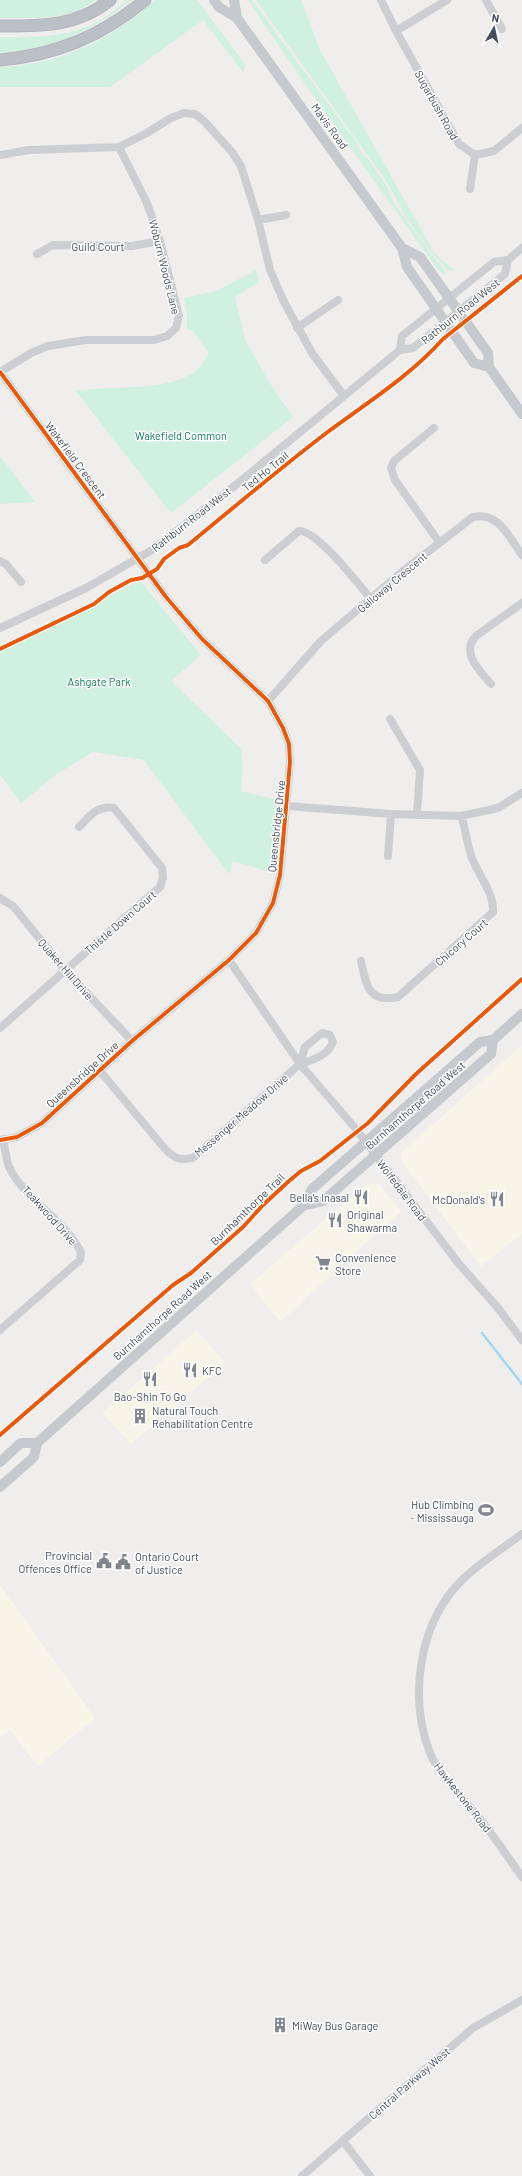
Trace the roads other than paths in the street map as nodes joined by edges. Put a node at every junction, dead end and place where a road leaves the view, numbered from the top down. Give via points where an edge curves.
1 (110, 0) edge
2 (145, 0) edge
3 (214, 0) edge
4 (234, 0) edge
5 (381, 0) edge
6 (447, 0) edge
7 (486, 0) edge
8 (237, 18) junction
9 (0, 26) edge
10 (502, 29) dead end
11 (396, 31) junction
12 (0, 60) edge
13 (522, 128) edge
14 (119, 147) junction
15 (0, 155) edge
16 (475, 155) junction
17 (470, 189) dead end
18 (286, 215) dead end
19 (258, 220) junction
20 (160, 241) junction
21 (402, 248) junction
22 (522, 248) edge
23 (37, 254) dead end
24 (508, 260) junction
25 (449, 298) junction
26 (338, 300) dead end
27 (437, 308) junction
28 (458, 312) junction
29 (446, 321) junction
30 (297, 328) junction
31 (400, 350) junction
32 (489, 367) junction
33 (0, 372) edge
34 (344, 396) junction
35 (522, 414) edge
36 (434, 428) dead end
37 (439, 542) junction
38 (522, 555) edge
39 (138, 558) junction
40 (265, 560) dead end
41 (0, 561) edge
42 (21, 582) dead end
43 (371, 599) junction
44 (522, 603) edge
45 (0, 628) edge
46 (491, 684) dead end
47 (268, 701) junction
48 (390, 719) dead end
49 (522, 793) edge
50 (288, 806) junction
51 (391, 814) junction
52 (417, 815) junction
53 (461, 816) junction
54 (79, 828) dead end
55 (388, 856) dead end
56 (0, 898) edge
57 (229, 960) junction
58 (361, 961) dead end
59 (65, 970) junction
60 (522, 1014) edge
61 (0, 1028) edge
62 (493, 1040) junction
63 (132, 1041) junction
64 (300, 1064) junction
65 (100, 1071) junction
66 (2, 1140) edge
67 (366, 1142) junction
68 (376, 1155) junction
69 (303, 1206) junction
70 (0, 1330) edge
71 (522, 1340) edge
72 (37, 1443) junction
73 (0, 1462) edge
74 (0, 1487) edge
75 (522, 1534) edge
76 (522, 1877) edge
77 (522, 2000) edge
78 (343, 2141) junction
79 (302, 2176) edge
80 (370, 2176) edge

1 - 9 highway via 87,16 68,23
2 - 12 highway via 116,22 75,44 42,55
3 - 8 main road, Mavis Road
4 - 8 main road, Mavis Road
5 - 11 street, Sugarbush Road
6 - 11 street
7 - 10 street
8 - 21 main road, Mavis Road
11 - 16 street, Sugarbush Road via 459,144
13 - 16 street via 494,151
14 - 15 street via 29,150
14 - 19 street via 161,126 171,118 184,113 195,114 213,131 241,166
14 - 20 street, Woburn Woods Lane via 146,201
16 - 17 street
18 - 19 street
19 - 30 street via 270,270
20 - 23 street, Guild Court via 132,246 53,246
20 - 33 street, Woburn Woods Lane via 179,316 176,328 167,336 154,340 86,340 48,346
21 - 25 main road, Mavis Road via 420,257
21 - 27 main road, Mavis Road via 407,267
22 - 24 street, Rathburn Road West
24 - 25 street, Rathburn Road West via 494,262
24 - 28 street, Rathburn Road West via 505,274
25 - 27 street, Rathburn Road West
25 - 28 main road, Mavis Road
26 - 30 street
27 - 29 main road, Mavis Road
27 - 31 street, Rathburn Road West via 402,336
28 - 29 street, Rathburn Road West
28 - 32 main road, Mavis Road via 488,353
29 - 31 street, Rathburn Road West via 413,348
29 - 32 main road, Mavis Road via 474,362
30 - 34 street
31 - 34 street, Rathburn Road West
32 - 35 main road, Mavis Road
33 - 39 street, Wakefield Crescent
34 - 39 street, Rathburn Road West via 188,523
36 - 37 street via 394,461 391,468 396,480
37 - 38 street, Galloway Crescent via 473,517 482,515 496,520
37 - 43 street, Galloway Crescent
39 - 45 street, Rathburn Road West via 86,588
39 - 47 street, Queensbridge Drive via 166,597 202,639
40 - 43 street via 299,531 304,530 317,538
41 - 42 street via 6,564
43 - 47 street, Galloway Crescent via 321,641
44 - 46 street via 476,636 471,644 472,659
47 - 50 street, Queensbridge Drive via 289,744
48 - 52 street via 420,770
49 - 53 street via 498,808
50 - 51 street
50 - 57 street, Queensbridge Drive via 280,875 273,904 256,933
51 - 52 street
51 - 55 street
52 - 53 street
53 - 58 street, Chicory Court via 472,857 491,895 493,912 398,997 380,999 372,994
54 - 59 street, Thistle Down Court via 98,809 106,806 114,808 162,868 162,878 160,887
56 - 59 street, Quaker Hill Drive via 13,906
57 - 63 street, Queensbridge Drive
57 - 64 street, Wolfedale Road
59 - 61 street
59 - 63 street, Quaker Hill Drive
60 - 62 main road, Burnhamthorpe Road West
62 - 67 main road, Burnhamthorpe Road West via 480,1042
62 - 68 main road, Burnhamthorpe Road West via 491,1054
63 - 65 street, Queensbridge Drive
64 - 65 street, Messenger Meadow Drive via 193,1158 182,1160 173,1157 165,1149
64 - 67 street, Wolfedale Road
65 - 66 street, Queensbridge Drive via 42,1123 17,1137
66 - 70 street, Teakwood Drive via 8,1165 13,1173 71,1236 82,1252 80,1260
67 - 68 street, Wolfedale Road
67 - 69 main road, Burnhamthorpe Road West via 312,1189
68 - 69 main road, Burnhamthorpe Road West via 323,1201
68 - 71 street, Wolfedale Road via 459,1264
69 - 72 main road, Burnhamthorpe Road West
72 - 73 main road via 22,1443
72 - 74 main road, Burnhamthorpe Road West via 34,1457
75 - 76 street, Hawkestone Road via 465,1578 441,1607 427,1640 419,1682 418,1706 430,1754
77 - 78 street, Central Parkway West via 473,2028
78 - 79 street, Central Parkway West
78 - 80 street

